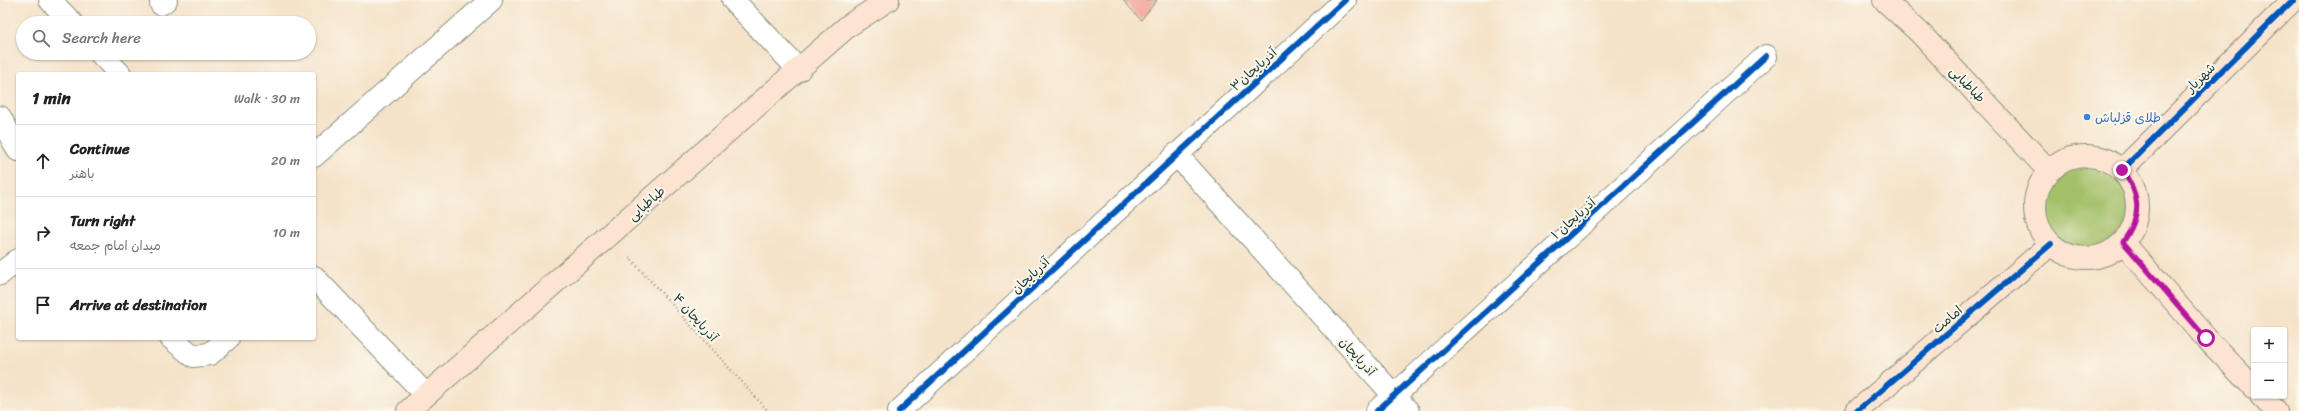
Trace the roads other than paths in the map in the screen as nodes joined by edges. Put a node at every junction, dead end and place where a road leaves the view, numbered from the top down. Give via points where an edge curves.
1 (50, 0) edge
2 (491, 0) edge
3 (733, 0) edge
4 (888, 0) edge
5 (1345, 0) edge
6 (1884, 0) edge
7 (2293, 0) edge
8 (65, 16) edge
9 (1766, 56) dead end
10 (107, 60) edge
11 (799, 70) junction
12 (118, 72) edge
13 (0, 117) edge
14 (16, 146) edge
15 (316, 154) edge
16 (1176, 154) junction
17 (2122, 170) junction
18 (2049, 171) junction
19 (2123, 242) junction
20 (2051, 244) junction
21 (16, 262) edge
22 (0, 274) edge
23 (316, 280) edge
24 (173, 340) edge
25 (226, 340) edge
26 (2251, 385) edge
27 (426, 395) junction
28 (2264, 399) edge
29 (1401, 403) edge
30 (408, 411) edge
31 (899, 411) edge
32 (1377, 411) edge
33 (1857, 411) edge
34 (2276, 411) edge

1 - 8 street
2 - 15 street
3 - 11 street
4 - 11 main road, طباطبایی via 848,26
5 - 16 street, آذربایجان۳
6 - 18 main road, طباطبایی via 1920,33
7 - 17 main road, شهریار
9 - 29 street, آذربایجان ۱
10 - 12 street
11 - 27 main road, طباطبایی
13 - 14 street
16 - 29 street, آذربایجان
16 - 31 street, آذربایجان
17 - 18 main road via 2107,160 2088,156 2074,157
17 - 19 main road via 2132,183 2137,198 2135,222
18 - 20 main road via 2041,183 2035,209 2041,232
19 - 20 main road via 2111,252 2096,257 2065,254
19 - 26 main road via 2206,338
20 - 33 main road, امامت
21 - 22 street
23 - 27 street
24 - 25 street via 193,356 210,354
27 - 30 main road, طباطبایی
28 - 34 main road
29 - 32 street, آذربایجان ۱

